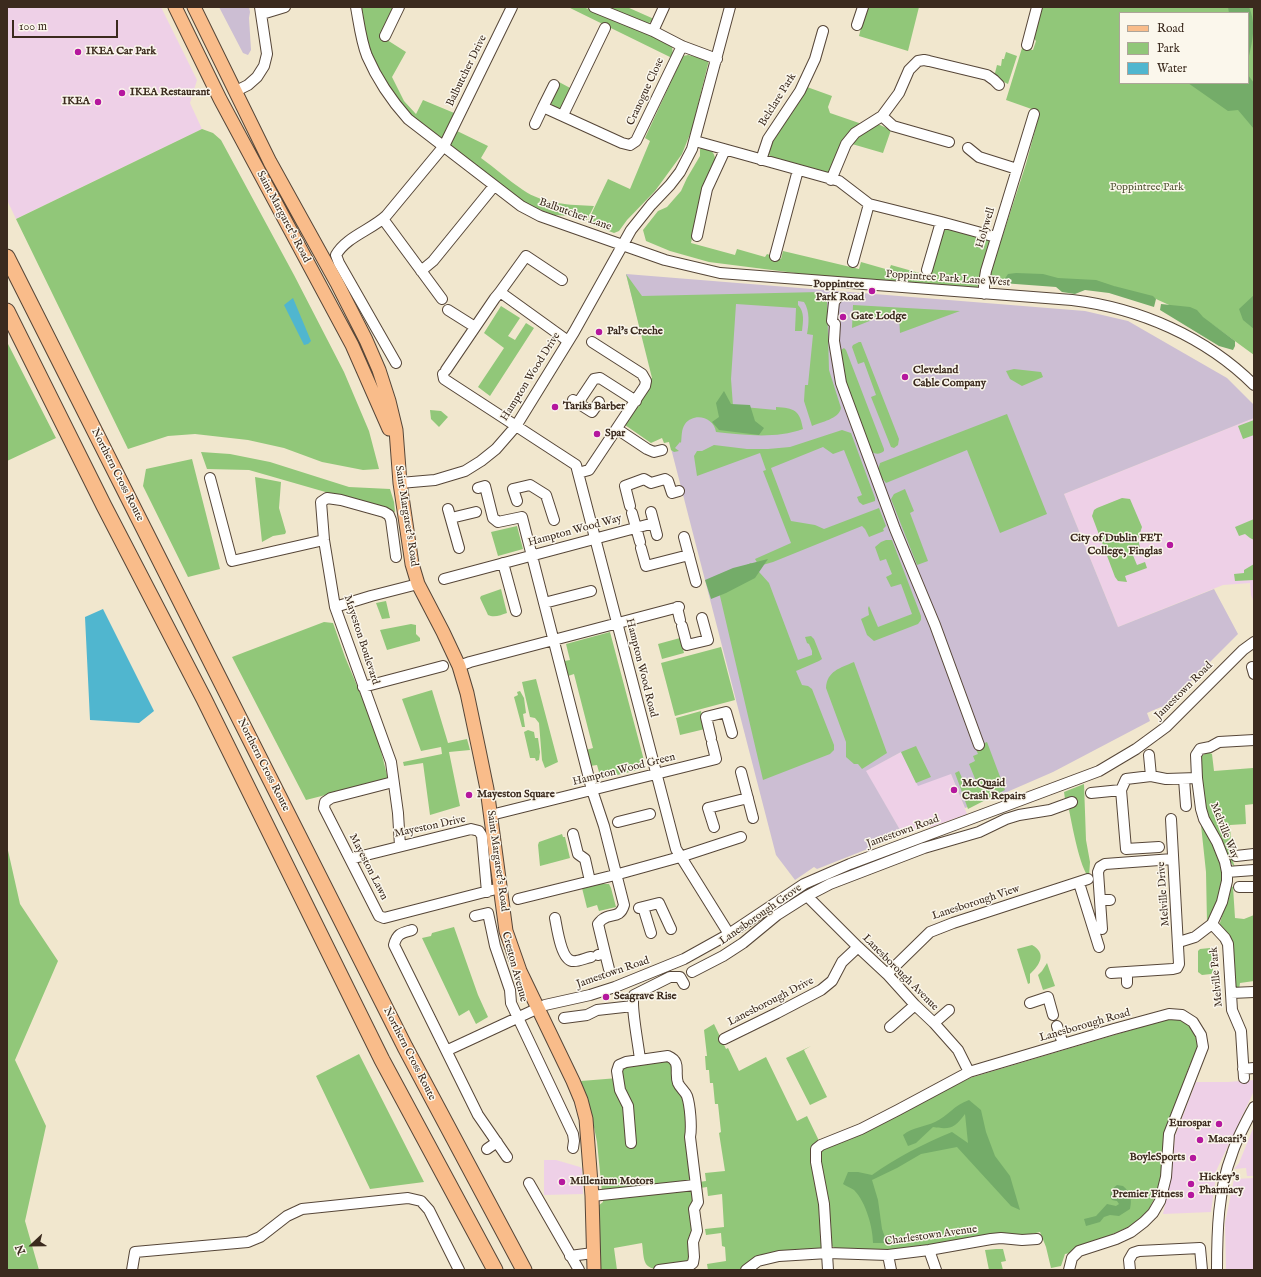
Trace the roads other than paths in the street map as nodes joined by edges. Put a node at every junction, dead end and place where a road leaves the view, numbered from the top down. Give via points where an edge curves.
1 (175, 7) edge
2 (194, 7) edge
3 (285, 7) edge
4 (356, 7) edge
5 (399, 7) edge
6 (512, 7) edge
7 (594, 7) edge
8 (664, 7) edge
9 (730, 7) edge
10 (863, 7) edge
11 (1037, 7) edge
12 (261, 10) edge
13 (857, 25) dead end
14 (605, 28) dead end
15 (653, 31) junction
16 (824, 31) dead end
17 (385, 36) dead end
18 (1027, 45) dead end
19 (682, 46) junction
20 (717, 59) junction
21 (554, 84) dead end
22 (999, 84) dead end
23 (236, 91) junction
24 (220, 99) junction
25 (543, 107) junction
26 (1034, 114) dead end
27 (563, 115) junction
28 (882, 116) junction
29 (535, 124) dead end
30 (695, 141) junction
31 (949, 142) dead end
32 (444, 146) junction
33 (968, 148) dead end
34 (725, 150) junction
35 (761, 160) junction
36 (1016, 169) junction
37 (798, 170) junction
38 (832, 180) junction
39 (494, 186) junction
40 (869, 204) junction
41 (383, 219) junction
42 (941, 222) junction
43 (697, 236) dead end
44 (996, 237) junction
45 (623, 245) junction
46 (7, 256) edge
47 (774, 256) dead end
48 (853, 262) dead end
49 (421, 270) junction
50 (927, 270) dead end
51 (562, 280) dead end
52 (837, 283) junction
53 (500, 292) junction
54 (984, 294) junction
55 (442, 299) dead end
56 (448, 310) dead end
57 (7, 311) edge
58 (475, 326) junction
59 (568, 341) junction
60 (592, 342) dead end
61 (368, 345) junction
62 (355, 351) junction
63 (396, 363) dead end
64 (1252, 378) edge
65 (636, 401) junction
66 (599, 402) dead end
67 (516, 426) junction
68 (617, 429) junction
69 (396, 450) junction
70 (662, 450) dead end
71 (578, 473) junction
72 (210, 478) dead end
73 (400, 483) junction
74 (478, 488) dead end
75 (679, 491) dead end
76 (519, 509) junction
77 (483, 510) junction
78 (651, 512) dead end
79 (554, 520) dead end
80 (654, 523) junction
81 (636, 528) junction
82 (656, 535) dead end
83 (684, 537) dead end
84 (595, 539) junction
85 (324, 540) junction
86 (459, 548) dead end
87 (532, 555) junction
88 (689, 555) junction
89 (396, 557) dead end
90 (503, 563) junction
91 (444, 579) dead end
92 (696, 582) dead end
93 (418, 584) junction
94 (599, 589) junction
95 (544, 603) junction
96 (335, 607) junction
97 (516, 612) dead end
98 (702, 618) dead end
99 (617, 623) junction
100 (554, 640) junction
101 (1254, 642) edge
102 (443, 666) dead end
103 (458, 666) junction
104 (363, 687) junction
105 (732, 733) dead end
106 (1254, 740) edge
107 (979, 745) dead end
108 (1149, 755) dead end
109 (741, 772) dead end
110 (655, 774) junction
111 (1150, 776) junction
112 (1197, 778) junction
113 (1184, 779) junction
114 (393, 782) junction
115 (592, 790) junction
116 (1121, 790) junction
117 (1091, 792) dead end
118 (1060, 795) dead end
119 (748, 798) junction
120 (1186, 806) dead end
121 (657, 812) junction
122 (491, 815) junction
123 (753, 818) dead end
124 (1171, 819) dead end
125 (611, 824) junction
126 (573, 834) dead end
127 (741, 837) dead end
128 (719, 844) junction
129 (400, 846) junction
130 (1159, 847) dead end
131 (1254, 854) edge
132 (1236, 856) dead end
133 (680, 857) junction
134 (350, 859) junction
135 (1173, 859) junction
136 (1254, 865) edge
137 (1254, 870) edge
138 (1227, 872) junction
139 (615, 875) junction
140 (590, 881) junction
141 (1239, 887) dead end
142 (1254, 887) edge
143 (494, 890) junction
144 (807, 896) junction
145 (518, 899) dead end
146 (635, 909) junction
147 (475, 916) dead end
148 (555, 918) dead end
149 (1212, 924) junction
150 (671, 929) dead end
151 (1102, 929) dead end
152 (412, 930) dead end
153 (651, 933) dead end
154 (729, 934) junction
155 (1179, 942) junction
156 (858, 947) junction
157 (1099, 947) dead end
158 (598, 955) junction
159 (609, 968) dead end
160 (695, 968) dead end
161 (1127, 972) junction
162 (1111, 973) dead end
163 (887, 974) junction
164 (1127, 983) dead end
165 (684, 984) dead end
166 (1254, 992) edge
167 (1231, 993) junction
168 (1030, 1003) dead end
169 (915, 1005) junction
170 (633, 1006) junction
171 (537, 1008) junction
172 (949, 1010) dead end
173 (1053, 1015) dead end
174 (516, 1017) junction
175 (564, 1018) dead end
176 (934, 1023) junction
177 (1057, 1026) dead end
178 (890, 1027) dead end
179 (724, 1039) dead end
180 (1063, 1044) junction
181 (448, 1050) junction
182 (640, 1060) junction
183 (1254, 1068) edge
184 (969, 1072) junction
185 (1254, 1107) edge
186 (497, 1142) junction
187 (631, 1143) dead end
188 (573, 1148) dead end
189 (487, 1149) dead end
190 (507, 1157) dead end
191 (529, 1182) dead end
192 (696, 1185) junction
193 (592, 1196) junction
194 (1037, 1239) dead end
195 (929, 1250) junction
196 (593, 1253) junction
197 (828, 1253) junction
198 (888, 1255) junction
199 (570, 1256) junction
200 (132, 1270) edge
201 (459, 1270) edge
202 (495, 1270) edge
203 (524, 1270) edge
204 (579, 1270) edge
205 (594, 1270) edge
206 (659, 1270) edge
207 (746, 1270) edge
208 (828, 1270) edge
209 (891, 1270) edge
210 (936, 1270) edge
211 (1069, 1270) edge
212 (1130, 1270) edge
213 (1202, 1270) edge
214 (1217, 1270) edge

1 - 24 main road, Saint Margaret's Road
2 - 23 main road, Saint Margaret's Road
3 - 12 street
4 - 32 street, Balbutcher Lane via 367,55 394,102 408,119
5 - 17 street
6 - 32 street, Balbutcher Drive
7 - 15 street
8 - 15 street
9 - 20 street
10 - 13 street
11 - 18 street
12 - 23 street via 267,54 264,66 257,78
14 - 27 street
15 - 19 street
16 - 35 street, Belclare Park via 800,92 768,138
19 - 20 street
19 - 27 street, Cranogue Close via 636,141 630,145
20 - 30 street
21 - 25 street
22 - 28 street via 987,75 924,60 918,61 909,70 899,93
23 - 24 main road
23 - 61 main road, Saint Margaret's Road via 270,162
24 - 62 main road, Saint Margaret's Road
25 - 27 street, Cranogue Close
25 - 29 street
26 - 36 street, Holywell
28 - 31 street via 893,126
28 - 38 street via 855,132 846,144
30 - 34 street
30 - 45 street via 680,172 634,226
32 - 39 street, Balbutcher Lane
32 - 41 street, Balbutcher Drive
33 - 36 street via 980,157
34 - 35 street
34 - 43 street via 707,189
35 - 37 street
36 - 44 street, Holywell
37 - 38 street
37 - 47 street
38 - 40 street via 839,181
39 - 45 street, Balbutcher Lane via 521,206 540,216
39 - 49 street via 433,261
40 - 42 street
40 - 48 street
41 - 49 street
41 - 63 street, Balbutcher Drive via 340,247 336,255
42 - 44 street
42 - 50 street
44 - 54 street, Holywell via 986,271
45 - 52 street, Poppintree Park Lane West via 665,260 720,273
45 - 59 street, Hampton Wood Drive
46 - 203 highway, Northern Cross Route via 402,1040
49 - 55 street
51 - 53 street via 526,256
52 - 54 street, Poppintree Park Lane West
52 - 107 street via 832,321 843,390
53 - 58 street
53 - 59 street
54 - 64 street, Poppintree Park Lane West via 1088,302 1135,313 1181,333
56 - 58 street
57 - 202 highway via 204,699 382,1060
58 - 67 street, Hampton Wood Road via 444,372 444,379
59 - 67 street, Hampton Wood Drive
60 - 65 street via 642,374 646,381 645,386
61 - 62 main road
61 - 69 main road, Saint Margaret's Road via 389,401 396,430
62 - 69 main road, Saint Margaret's Road
65 - 66 street via 608,388 600,378 594,379 576,402 592,412
65 - 68 street
67 - 71 street, Hampton Wood Road via 576,465
67 - 73 street, Hampton Wood Drive via 496,449 465,471 435,480
68 - 70 street via 647,449 654,452
68 - 71 street via 589,470
69 - 73 main road, Saint Margaret's Road
71 - 84 street, Hampton Wood Road
72 - 85 street via 232,561
73 - 93 main road, Saint Margaret's Road via 412,564
74 - 77 street via 485,486
75 - 81 street via 672,493 665,479 651,483 644,479 625,486
76 - 77 street via 498,522
76 - 79 street via 514,489 530,485 546,495
76 - 87 street
77 - 86 street via 449,514
78 - 80 street
80 - 81 street, Hampton Wood Way
80 - 82 street
81 - 84 street, Hampton Wood Way
81 - 88 street via 646,566
83 - 88 street
84 - 87 street, Hampton Wood Way
84 - 94 street, Hampton Wood Road
85 - 89 street, Mayeston Boulevard via 321,502 327,498 341,500 389,515
85 - 96 street, Mayeston Boulevard
87 - 90 street, Hampton Wood Way
87 - 95 street
88 - 92 street
90 - 91 street, Hampton Wood Way
90 - 97 street
93 - 96 street
93 - 103 main road, Saint Margaret's Road
94 - 95 street
94 - 99 street, Hampton Wood Road
95 - 100 street
96 - 104 street, Mayeston Boulevard
98 - 99 street via 708,640 687,645 678,607
99 - 100 street
99 - 110 street, Hampton Wood Road
100 - 103 street
100 - 115 street
101 - 154 street, Jamestown Road via 1166,727 1099,771 810,881
102 - 104 street
103 - 122 main road, Saint Margaret's Road via 467,693
104 - 114 street, Mayeston Boulevard via 391,762
105 - 110 street, Hampton Wood Green via 726,712 706,717 716,759
106 - 112 street, Melville Way via 1219,742 1200,750 1196,755
108 - 111 street
109 - 119 street
110 - 115 street, Hampton Wood Green
110 - 121 street, Hampton Wood Road
111 - 113 street
111 - 116 street via 1126,779
112 - 113 street
112 - 138 street, Melville Way via 1204,820 1217,842
113 - 120 street
114 - 129 street, Mayeston Boulevard
114 - 134 street, Mayeston Lawn via 331,798 325,802 324,808
115 - 122 street, Hampton Wood Green
115 - 125 street
116 - 117 street
116 - 130 street via 1126,849
118 - 144 street, Lanesborough Grove via 1068,803 1050,810 1012,817 978,832 924,848 830,884
119 - 123 street
119 - 128 street via 708,808
121 - 125 street
121 - 133 street, Hampton Wood Road
122 - 143 main road, Saint Margaret's Road
124 - 135 street, Melville Drive
125 - 139 street
126 - 140 street via 578,854 585,859
127 - 128 street
128 - 133 street
129 - 134 street, Mayeston Drive
129 - 143 street, Mayeston Drive via 471,829 479,831
131 - 132 street
131 - 136 street, Melville Way
133 - 139 street
133 - 154 street, Hampton Wood Road
134 - 143 street, Mayeston Lawn via 378,916 384,918
135 - 151 street via 1105,864 1100,867 1098,872 1105,900
135 - 155 street, Melville Drive
137 - 138 street
138 - 149 street, Melville Way via 1222,902
139 - 140 street
139 - 146 street via 624,905
140 - 145 street
141 - 142 street
143 - 171 main road, Saint Margaret's Road via 513,953
144 - 156 street, Lanesborough Avenue
144 - 160 street, Lanesborough Grove via 723,956
146 - 150 street via 659,903
146 - 153 street
146 - 158 street via 603,919 598,924
147 - 174 street, Creston Avenue via 488,913 495,946 510,990 510,1003
148 - 158 street via 564,954 568,960
149 - 155 street, Melville Way via 1195,937
149 - 167 street, Melville Park via 1228,944
152 - 181 street via 396,938 394,945
154 - 171 street, Jamestown Road via 684,959 615,987
155 - 161 street, Melville Drive via 1177,968
156 - 163 street, Lanesborough Avenue
156 - 179 street, Lanesborough Drive via 842,962 832,981 821,990
157 - 163 street, Lanesborough View via 1083,881 930,932
158 - 159 street
161 - 162 street
161 - 164 street
163 - 169 street, Lanesborough Avenue
165 - 170 street via 680,978 670,977 635,993 632,997
166 - 167 street
167 - 183 street, Melville Park via 1232,1010 1241,1031 1243,1074
168 - 173 street via 1048,998
169 - 176 street, Lanesborough Avenue
169 - 178 street
170 - 175 street via 597,1010 587,1015
170 - 182 street
171 - 174 street, Jamestown Road
171 - 193 main road, Saint Margaret's Road via 581,1100 588,1133
172 - 176 street
174 - 181 street, Jamestown Road
174 - 188 street via 573,1134
176 - 184 street, Lanesborough Avenue via 958,1050
177 - 180 street
180 - 184 street, Lanesborough Road
180 - 211 street, Lanesborough Road via 1169,1014 1182,1015 1193,1022 1201,1035 1203,1048 1169,1134 1166,1177 1160,1201 1153,1213 1131,1232 1079,1251 1072,1258
181 - 186 street via 478,1114
182 - 187 street via 619,1065 617,1071 620,1090 628,1106
182 - 192 street via 668,1056 676,1063 678,1082 687,1096
184 - 197 street, Lanesborough Road via 886,1117 816,1149
185 - 214 street via 1231,1155 1223,1188 1217,1234
186 - 189 street
186 - 190 street
191 - 199 street
192 - 193 street
192 - 206 street via 698,1202 694,1209 696,1231 693,1263 689,1266
193 - 196 main road, Saint Margaret's Road
194 - 195 street, Charlestown Avenue via 991,1239
195 - 198 street, Charlestown Avenue
195 - 210 street
196 - 199 street
196 - 205 main road, Saint Margaret's Road
197 - 198 street, Charlestown Avenue
197 - 207 street, Charlestown Avenue via 779,1256 758,1261
197 - 208 street, Lanesborough Road
198 - 209 street
199 - 204 street
200 - 201 street via 135,1252 248,1242 302,1209 408,1198 421,1201 429,1210
212 - 213 street via 1129,1260 1133,1253 1139,1251 1200,1248

